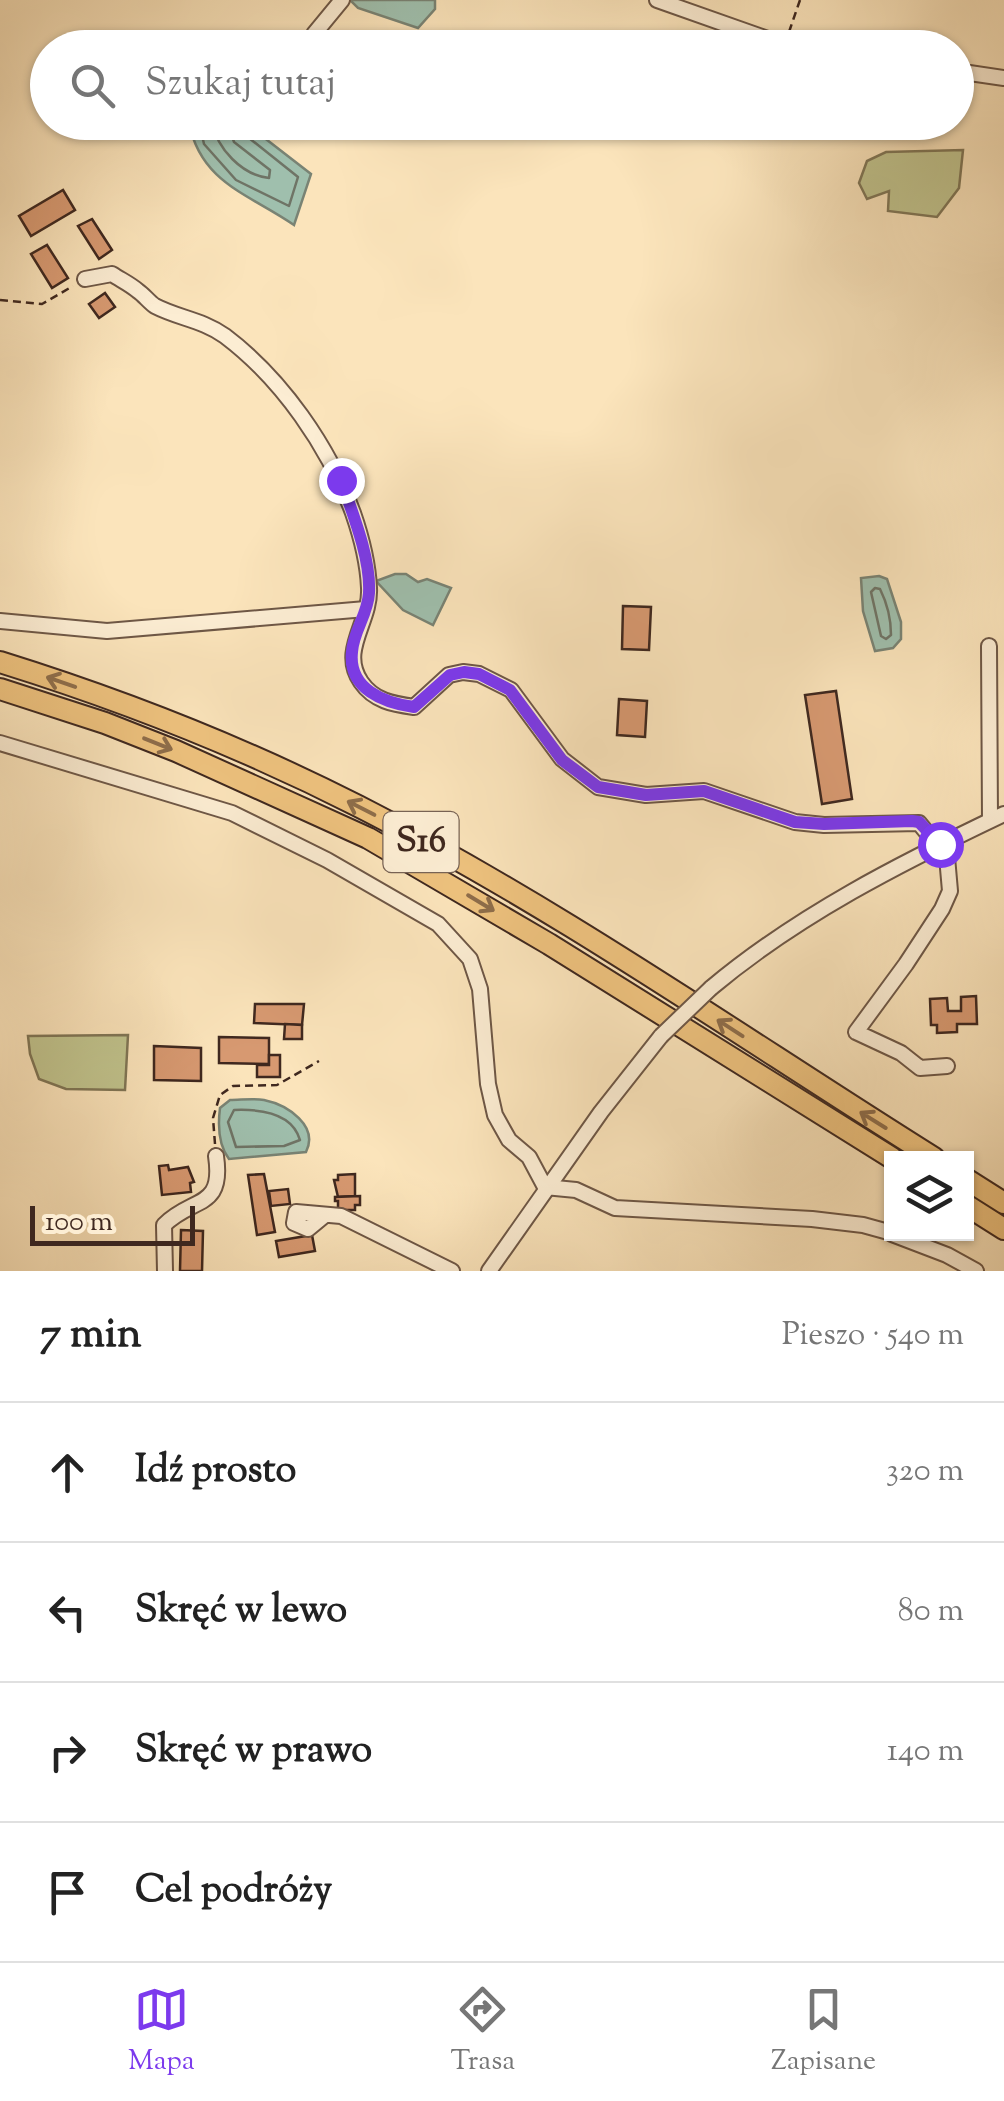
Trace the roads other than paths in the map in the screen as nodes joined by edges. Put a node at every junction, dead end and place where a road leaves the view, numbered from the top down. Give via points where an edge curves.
1 (342, 0) edge
2 (665, 1) edge
3 (317, 30) edge
4 (745, 30) edge
5 (974, 74) edge
6 (1004, 78) edge
7 (85, 279) road end
8 (366, 609) junction
9 (0, 622) edge
10 (988, 646) dead end
11 (0, 662) edge
12 (0, 689) edge
13 (0, 743) edge
14 (997, 817) edge
15 (940, 844) junction
16 (946, 1066) dead end
17 (923, 1151) edge
18 (884, 1153) edge
19 (216, 1156) road end
20 (974, 1184) edge
21 (545, 1188) junction
22 (1004, 1203) edge
23 (974, 1211) edge
24 (325, 1215) dead end
25 (1004, 1229) edge
26 (884, 1231) edge
27 (912, 1241) edge
28 (165, 1271) edge
29 (452, 1271) edge
30 (489, 1271) edge
31 (976, 1271) edge

1 - 3 street
2 - 4 street
5 - 6 street
7 - 8 street via 112,274 153,305 194,318 225,336 272,380 341,480 357,526 369,590
8 - 9 street via 107,631
8 - 15 street via 352,651 353,671 368,692 390,704 414,707 450,675 479,674 510,690 562,760 598,787 646,795 704,791 795,822 919,822
10 - 14 street
17 -> 11 highway, S16 via 581,935 358,806 169,722
12 -> 18 highway, S16 via 176,751 368,838
13 - 21 street via 232,813 438,924 470,960 480,989 495,1115
14 - 15 street
15 - 16 street via 950,870 942,909 856,1032 920,1068
15 - 21 street, bridge via 826,906 710,988 661,1036
19 - 28 street via 220,1179 214,1190 164,1225
20 - 22 highway
21 - 26 street via 576,1190 615,1208 812,1219
21 - 30 street
23 - 25 highway
24 - 29 street via 341,1216
27 - 31 street

